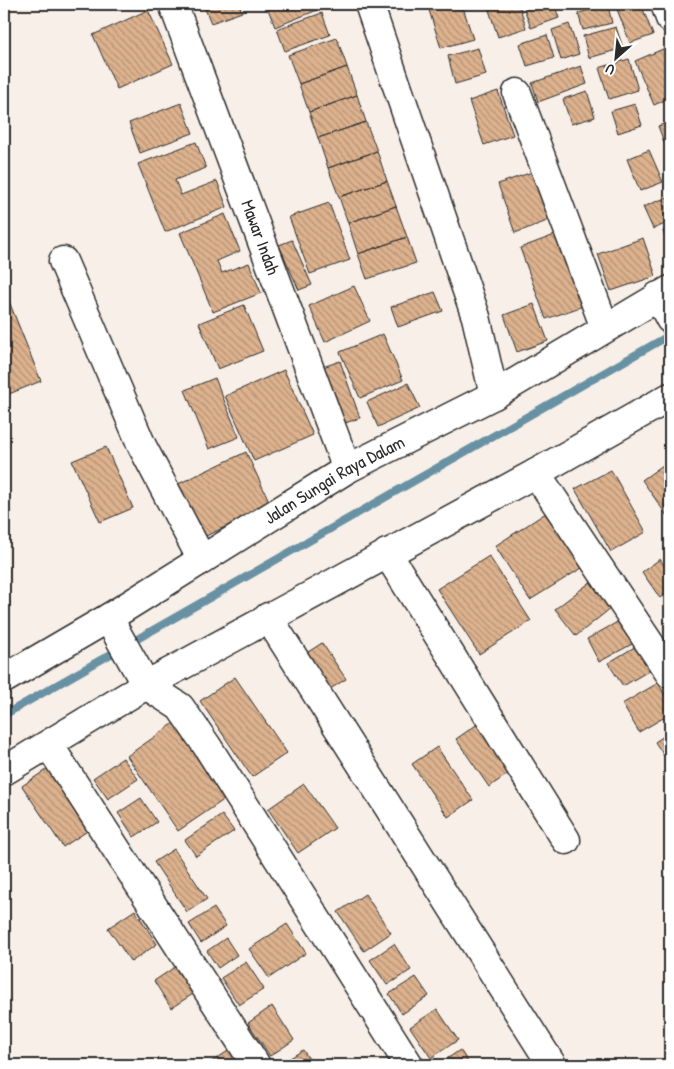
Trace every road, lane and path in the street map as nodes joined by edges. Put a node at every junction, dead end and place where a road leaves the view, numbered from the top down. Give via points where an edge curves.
1 (173, 4) edge
2 (369, 4) edge
3 (665, 4) edge
4 (670, 18) edge
5 (517, 94) dead end
6 (63, 261) dead end
7 (667, 305) edge
8 (605, 328) junction
9 (494, 395) junction
10 (670, 398) edge
11 (347, 469) junction
12 (536, 473) junction
13 (387, 553) junction
14 (202, 560) junction
15 (268, 617) junction
16 (113, 624) junction
17 (670, 674) edge
18 (142, 678) junction
19 (4, 679) edge
20 (48, 745) junction
21 (4, 771) edge
22 (566, 840) dead end
23 (256, 1065) edge
24 (409, 1065) edge
25 (552, 1065) edge

1 - 11 street, Mawar Indah
2 - 9 street via 476,317
3 - 4 street
5 - 8 street
6 - 14 street via 142,446
7 - 8 street, Jalan Sungai Raya Dalam
8 - 9 street, Jalan Sungai Raya Dalam
9 - 11 street, Jalan Sungai Raya Dalam
10 - 12 street
11 - 14 street, Jalan Sungai Raya Dalam
12 - 13 street
12 - 17 street
13 - 15 street
13 - 22 street
14 - 16 street, Jalan Sungai Raya Dalam
15 - 18 street
15 - 25 street
16 - 18 street
16 - 19 street, Jalan Sungai Raya Dalam
18 - 20 street
18 - 24 street via 180,707 207,746
20 - 21 street
20 - 23 street

